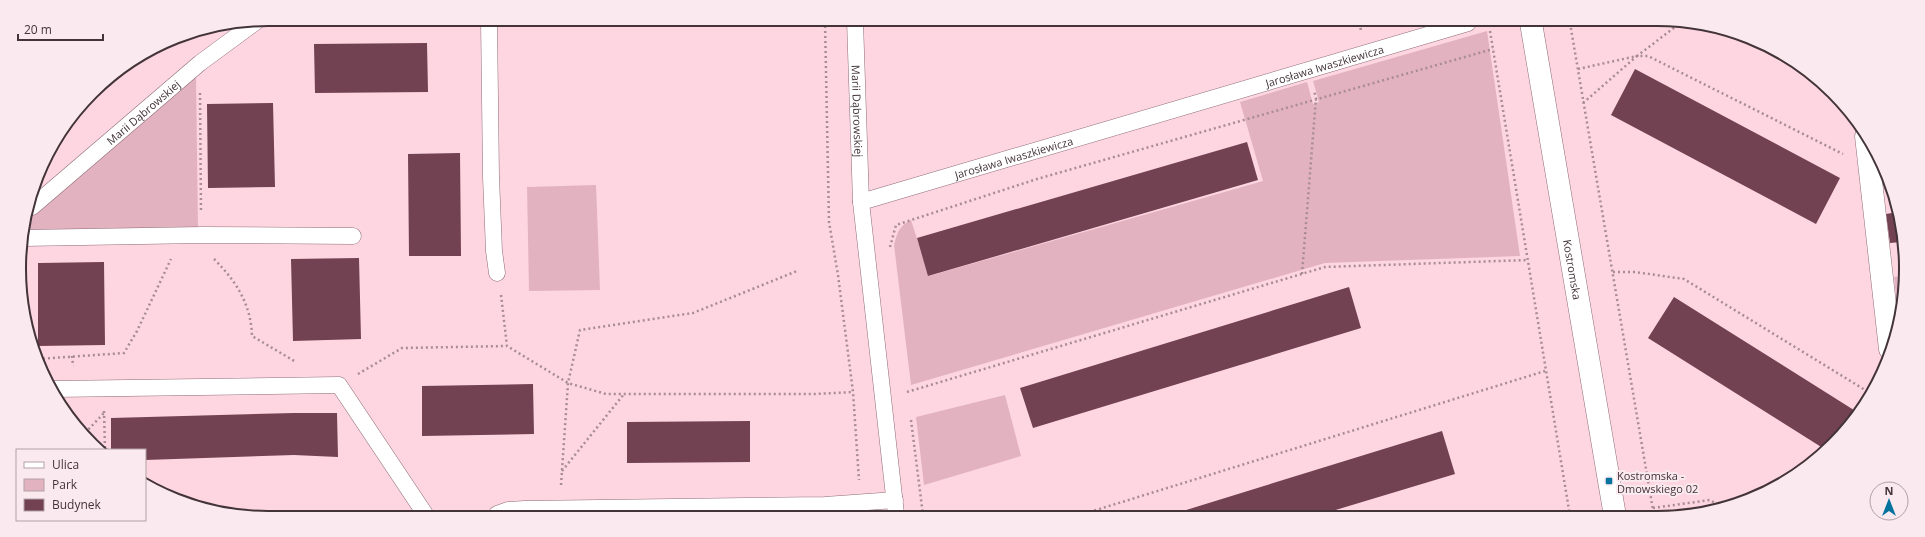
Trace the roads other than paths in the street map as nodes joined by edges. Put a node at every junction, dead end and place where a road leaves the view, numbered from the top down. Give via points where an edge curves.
1 (489, 26) edge
2 (855, 26) edge
3 (1458, 26) edge
4 (1532, 26) edge
5 (248, 27) edge
6 (1867, 148) edge
7 (861, 202) junction
8 (35, 204) edge
9 (353, 236) dead end
10 (28, 238) edge
11 (498, 273) road end
12 (1889, 338) edge
13 (57, 389) edge
14 (895, 507) edge
15 (423, 511) edge
16 (505, 511) edge
17 (1614, 511) edge

1 - 11 lane via 491,177 494,252
2 - 7 lane, Marii Dąbrowskiej
3 - 7 lane, Jarosława Iwaszkiewicza
4 - 17 street, Kostromska
5 - 8 lane, Marii Dąbrowskiej via 200,63
6 - 12 street
7 - 14 lane
9 - 10 lane
13 - 15 lane via 339,385
14 - 16 lane via 861,502 825,505

